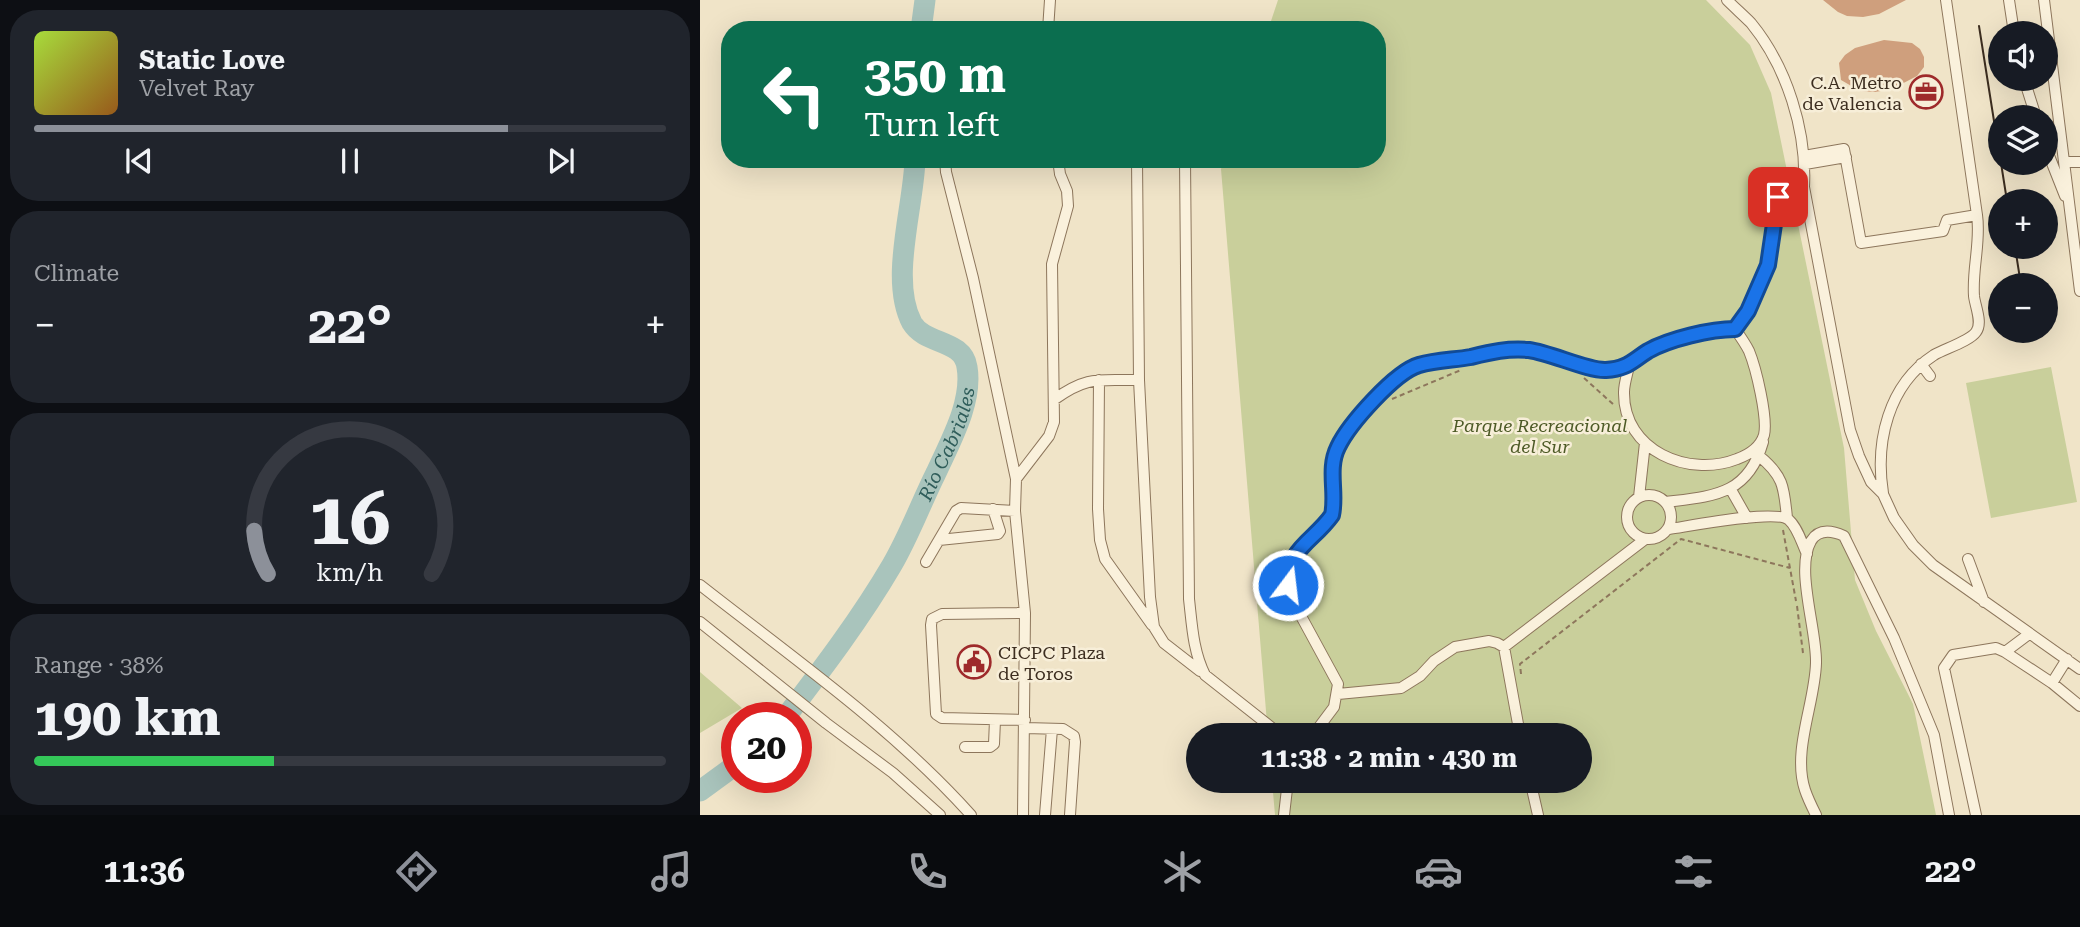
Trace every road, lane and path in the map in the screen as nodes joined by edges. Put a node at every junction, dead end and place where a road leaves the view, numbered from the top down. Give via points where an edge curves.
1 (1050, 0) edge
2 (1727, 0) edge
3 (1946, 0) edge
4 (2009, 0) edge
5 (2044, 0) edge
6 (1049, 21) edge
7 (2012, 21) edge
8 (1805, 160) junction
9 (2065, 162) junction
10 (2080, 162) edge
11 (946, 168) edge
12 (1059, 168) edge
13 (1137, 168) edge
14 (1185, 168) edge
15 (2057, 175) edge
16 (1804, 187) junction
17 (2070, 208) junction
18 (1977, 215) junction
19 (2079, 273) edge
20 (2080, 292) edge
21 (1735, 329) junction
22 (1921, 364) junction
23 (1629, 366) junction
24 (1463, 369) dead end
25 (1930, 376) dead end
26 (1584, 378) dead end
27 (1099, 380) junction
28 (1139, 380) junction
29 (1055, 399) junction
30 (1391, 399) dead end
31 (1614, 404) dead end
32 (1764, 435) junction
33 (1645, 443) junction
34 (1759, 456) junction
35 (1016, 479) junction
36 (1730, 488) junction
37 (1883, 494) junction
38 (1639, 496) junction
39 (1666, 502) junction
40 (993, 509) junction
41 (1015, 511) junction
42 (1784, 517) junction
43 (1747, 518) junction
44 (1669, 529) junction
45 (939, 540) junction
46 (1644, 540) junction
47 (1807, 554) junction
48 (1968, 559) dead end
49 (926, 562) dead end
50 (1791, 568) junction
51 (700, 585) edge
52 (1984, 603) junction
53 (1025, 613) junction
54 (700, 622) edge
55 (1154, 627) junction
56 (2029, 634) junction
57 (1504, 647) junction
58 (2005, 652) junction
59 (2067, 659) junction
60 (1804, 660) dead end
61 (2080, 668) edge
62 (1205, 675) junction
63 (1521, 676) dead end
64 (2052, 683) junction
65 (1338, 694) junction
66 (2080, 706) edge
67 (995, 720) junction
68 (1266, 723) edge
69 (1322, 723) edge
70 (1518, 723) edge
71 (1025, 724) junction
72 (1052, 729) junction
73 (965, 747) dead end
74 (1287, 793) edge
75 (1533, 793) edge
76 (940, 815) edge
77 (971, 815) edge
78 (1023, 815) edge
79 (1045, 815) edge
80 (1070, 815) edge
81 (1284, 815) edge
82 (1538, 815) edge
83 (1816, 815) edge
84 (1949, 815) edge
85 (1976, 815) edge

1 - 6 street
2 - 8 street via 1751,24 1786,84
3 - 18 street
4 - 7 street
5 - 9 street
8 - 16 street
8 - 18 street via 1846,158 1861,243 1943,231 1947,220
9 - 10 street
9 - 17 street
11 - 35 street
12 - 29 street via 1068,206 1052,264
13 - 28 street
14 - 62 street via 1189,599 1198,661
15 - 17 street
16 - 21 street via 1790,185 1780,191 1768,265
16 - 37 street via 1850,430 1871,482
17 - 19 street
18 - 22 street via 1980,232 1974,296 1979,325 1970,337
19 - 20 street
21 - 23 street via 1700,333 1662,346
21 - 32 street via 1757,378
22 - 25 street
22 - 37 street via 1888,411 1880,470
23 - 33 street via 1624,393 1630,420
23 - 65 street via 1603,370 1548,353 1499,349 1418,365 1392,380 1337,448 1331,479 1332,515 1288,569 1288,585 1312,641 1338,684
24 - 30 path
26 - 31 path
27 - 28 street
27 - 29 street via 1072,387
27 - 55 street via 1100,540 1105,559
28 - 55 street
29 - 35 street via 1049,436
32 - 33 street via 1749,454 1723,465 1668,459
32 - 34 street
33 - 38 street
34 - 36 street via 1746,477
34 - 42 street via 1779,474
35 - 41 street
36 - 39 street via 1708,497
36 - 43 street
37 - 52 street via 1913,545
38 - 39 street via 1654,495
38 - 46 street via 1629,506 1626,520 1632,533
39 - 44 street via 1672,515
40 - 41 street
40 - 45 street via 961,508
40 - 45 street via 998,534
41 - 53 street
42 - 43 street
42 - 47 street
42 - 50 path
43 - 44 street
44 - 46 street via 1659,538
45 - 49 street
46 - 57 street
47 - 83 street via 1805,578 1816,663 1802,774
47 - 84 street via 1811,540 1820,532 1844,536 1894,638 1934,735
48 - 52 street
50 - 60 path
50 - 63 path via 1681,539 1520,664
51 - 77 street via 845,698
52 - 56 street
53 - 67 street via 942,614 932,619 936,714
53 - 71 street
54 - 76 street
55 - 62 street via 1164,643
56 - 58 street
56 - 59 street
57 - 65 street via 1489,641 1455,647 1401,688
57 - 70 street
58 - 64 street
58 - 85 street via 1996,648 1953,655 1944,668
59 - 61 street
59 - 64 street
62 - 68 street
64 - 66 street
65 - 69 street
67 - 71 street
67 - 73 street via 994,744
71 - 72 street
71 - 78 street
72 - 79 street
72 - 80 street via 1069,732 1075,742
74 - 81 street
75 - 82 street

